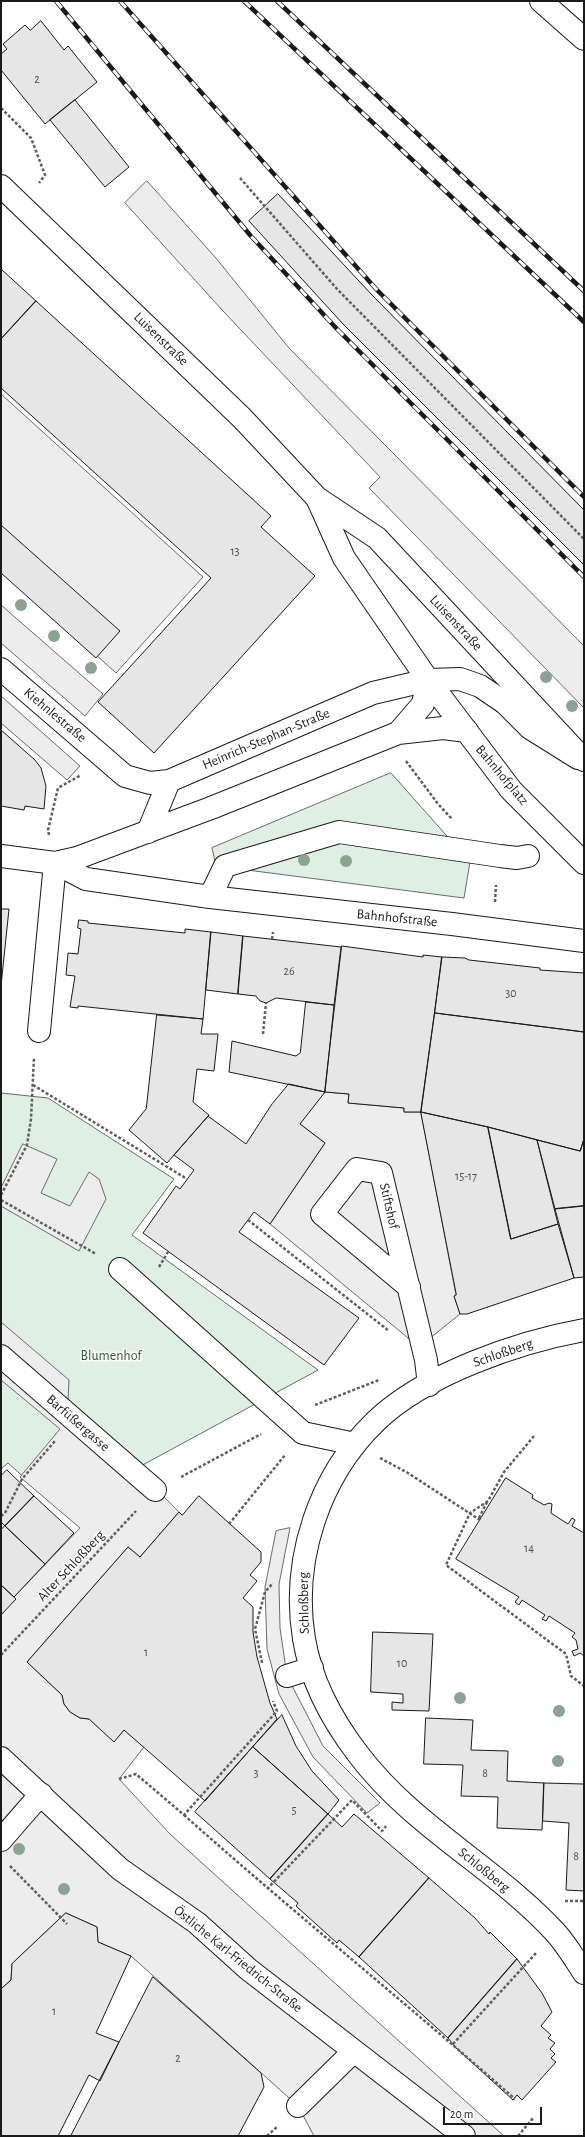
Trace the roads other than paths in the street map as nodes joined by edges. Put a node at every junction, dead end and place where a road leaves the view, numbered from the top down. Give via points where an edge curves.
1 (542, 1) edge
2 (584, 39) edge
3 (1, 186) edge
4 (317, 498) junction
5 (1, 669) edge
6 (428, 680) junction
7 (467, 731) junction
8 (398, 733) junction
9 (109, 758) joint
10 (584, 761) edge
11 (169, 781) junction
12 (148, 832) junction
13 (1, 856) edge
14 (528, 856) dead end
15 (55, 863) junction
16 (584, 863) edge
17 (210, 898) junction
18 (584, 941) edge
19 (39, 1031) dead end
20 (120, 1269) dead end
21 (409, 1287) junction
22 (584, 1330) edge
23 (1, 1356) edge
24 (429, 1385) junction
25 (355, 1444) junction
26 (155, 1490) road end
27 (312, 1668) junction
28 (287, 1676) dead end
29 (1, 1758) edge
30 (41, 1794) junction
31 (1, 1840) edge
32 (584, 1973) edge
33 (353, 2052) junction
34 (298, 2106) dead end
35 (464, 2136) edge

1 - 2 street
3 - 4 street, Luisenstraße via 231,407
4 - 6 street, Luisenstraße via 344,558
4 - 10 street, Luisenstraße via 377,538
5 - 9 street, Kiehnlestraße
6 - 7 street, Bahnhofplatz
6 - 8 street, Bahnhofstraße via 423,704
6 - 10 street via 460,679 480,686 502,700 538,734
6 - 11 street, Heinrich-Stephan-Straße via 373,693
7 - 8 street, Bahnhofstraße via 443,728
7 - 16 street, Bahnhofplatz via 511,790
8 - 12 street, Bahnhofstraße
9 - 11 street, Heinrich-Stephan-Straße via 125,776 150,783
11 - 12 street
12 - 15 street, Bahnhofstraße via 77,858
13 - 15 street, Bahnhofstraße
14 - 17 street via 500,856 339,832 225,866
15 - 17 street, Bahnhofstraße via 86,879
15 - 19 street
17 - 18 street, Bahnhofstraße
20 - 25 street via 303,1433
21 - 21 street, Stiftshof via 322,1214 357,1169 381,1174
21 - 24 street, Stiftshof via 426,1360
22 - 24 street, Schloßberg via 488,1356
23 - 26 street, Barfüßergasse
24 - 25 street, Schloßberg via 377,1420
25 - 27 street, Schloßberg via 342,1461 322,1497 305,1550 301,1613 304,1640
27 - 28 street
27 - 32 street, Schloßberg via 330,1712 342,1732 381,1782 555,1932
29 - 30 street, Östliche Karl-Friedrich-Straße
30 - 31 street
30 - 33 street, Östliche Karl-Friedrich-Straße via 120,1869 197,1923 248,1969
33 - 34 street
33 - 35 street, Östliche Karl-Friedrich-Straße

